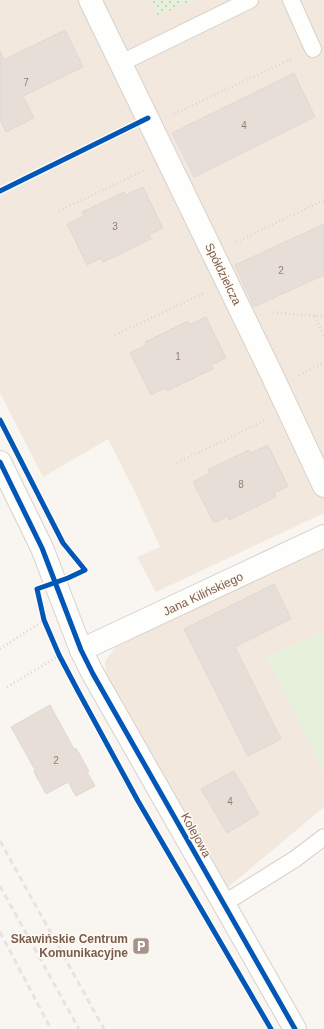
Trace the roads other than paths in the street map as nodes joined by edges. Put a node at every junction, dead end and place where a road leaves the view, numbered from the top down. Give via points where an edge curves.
1 (90, 0) edge
2 (250, 0) edge
3 (291, 0) edge
4 (313, 49) road end
5 (121, 63) junction
6 (0, 462) edge
7 (324, 486) edge
8 (324, 536) edge
9 (81, 650) junction
10 (324, 837) edge
11 (223, 904) junction
12 (295, 1029) edge

1 - 5 street, Spółdzielcza
2 - 5 lane
3 - 4 lane
5 - 7 street, Spółdzielcza
6 - 9 street, Kolejowa via 42,548
8 - 9 street, Jana Kilińskiego
9 - 11 street, Kolejowa
10 - 11 lane via 295,860
11 - 12 street, Kolejowa

